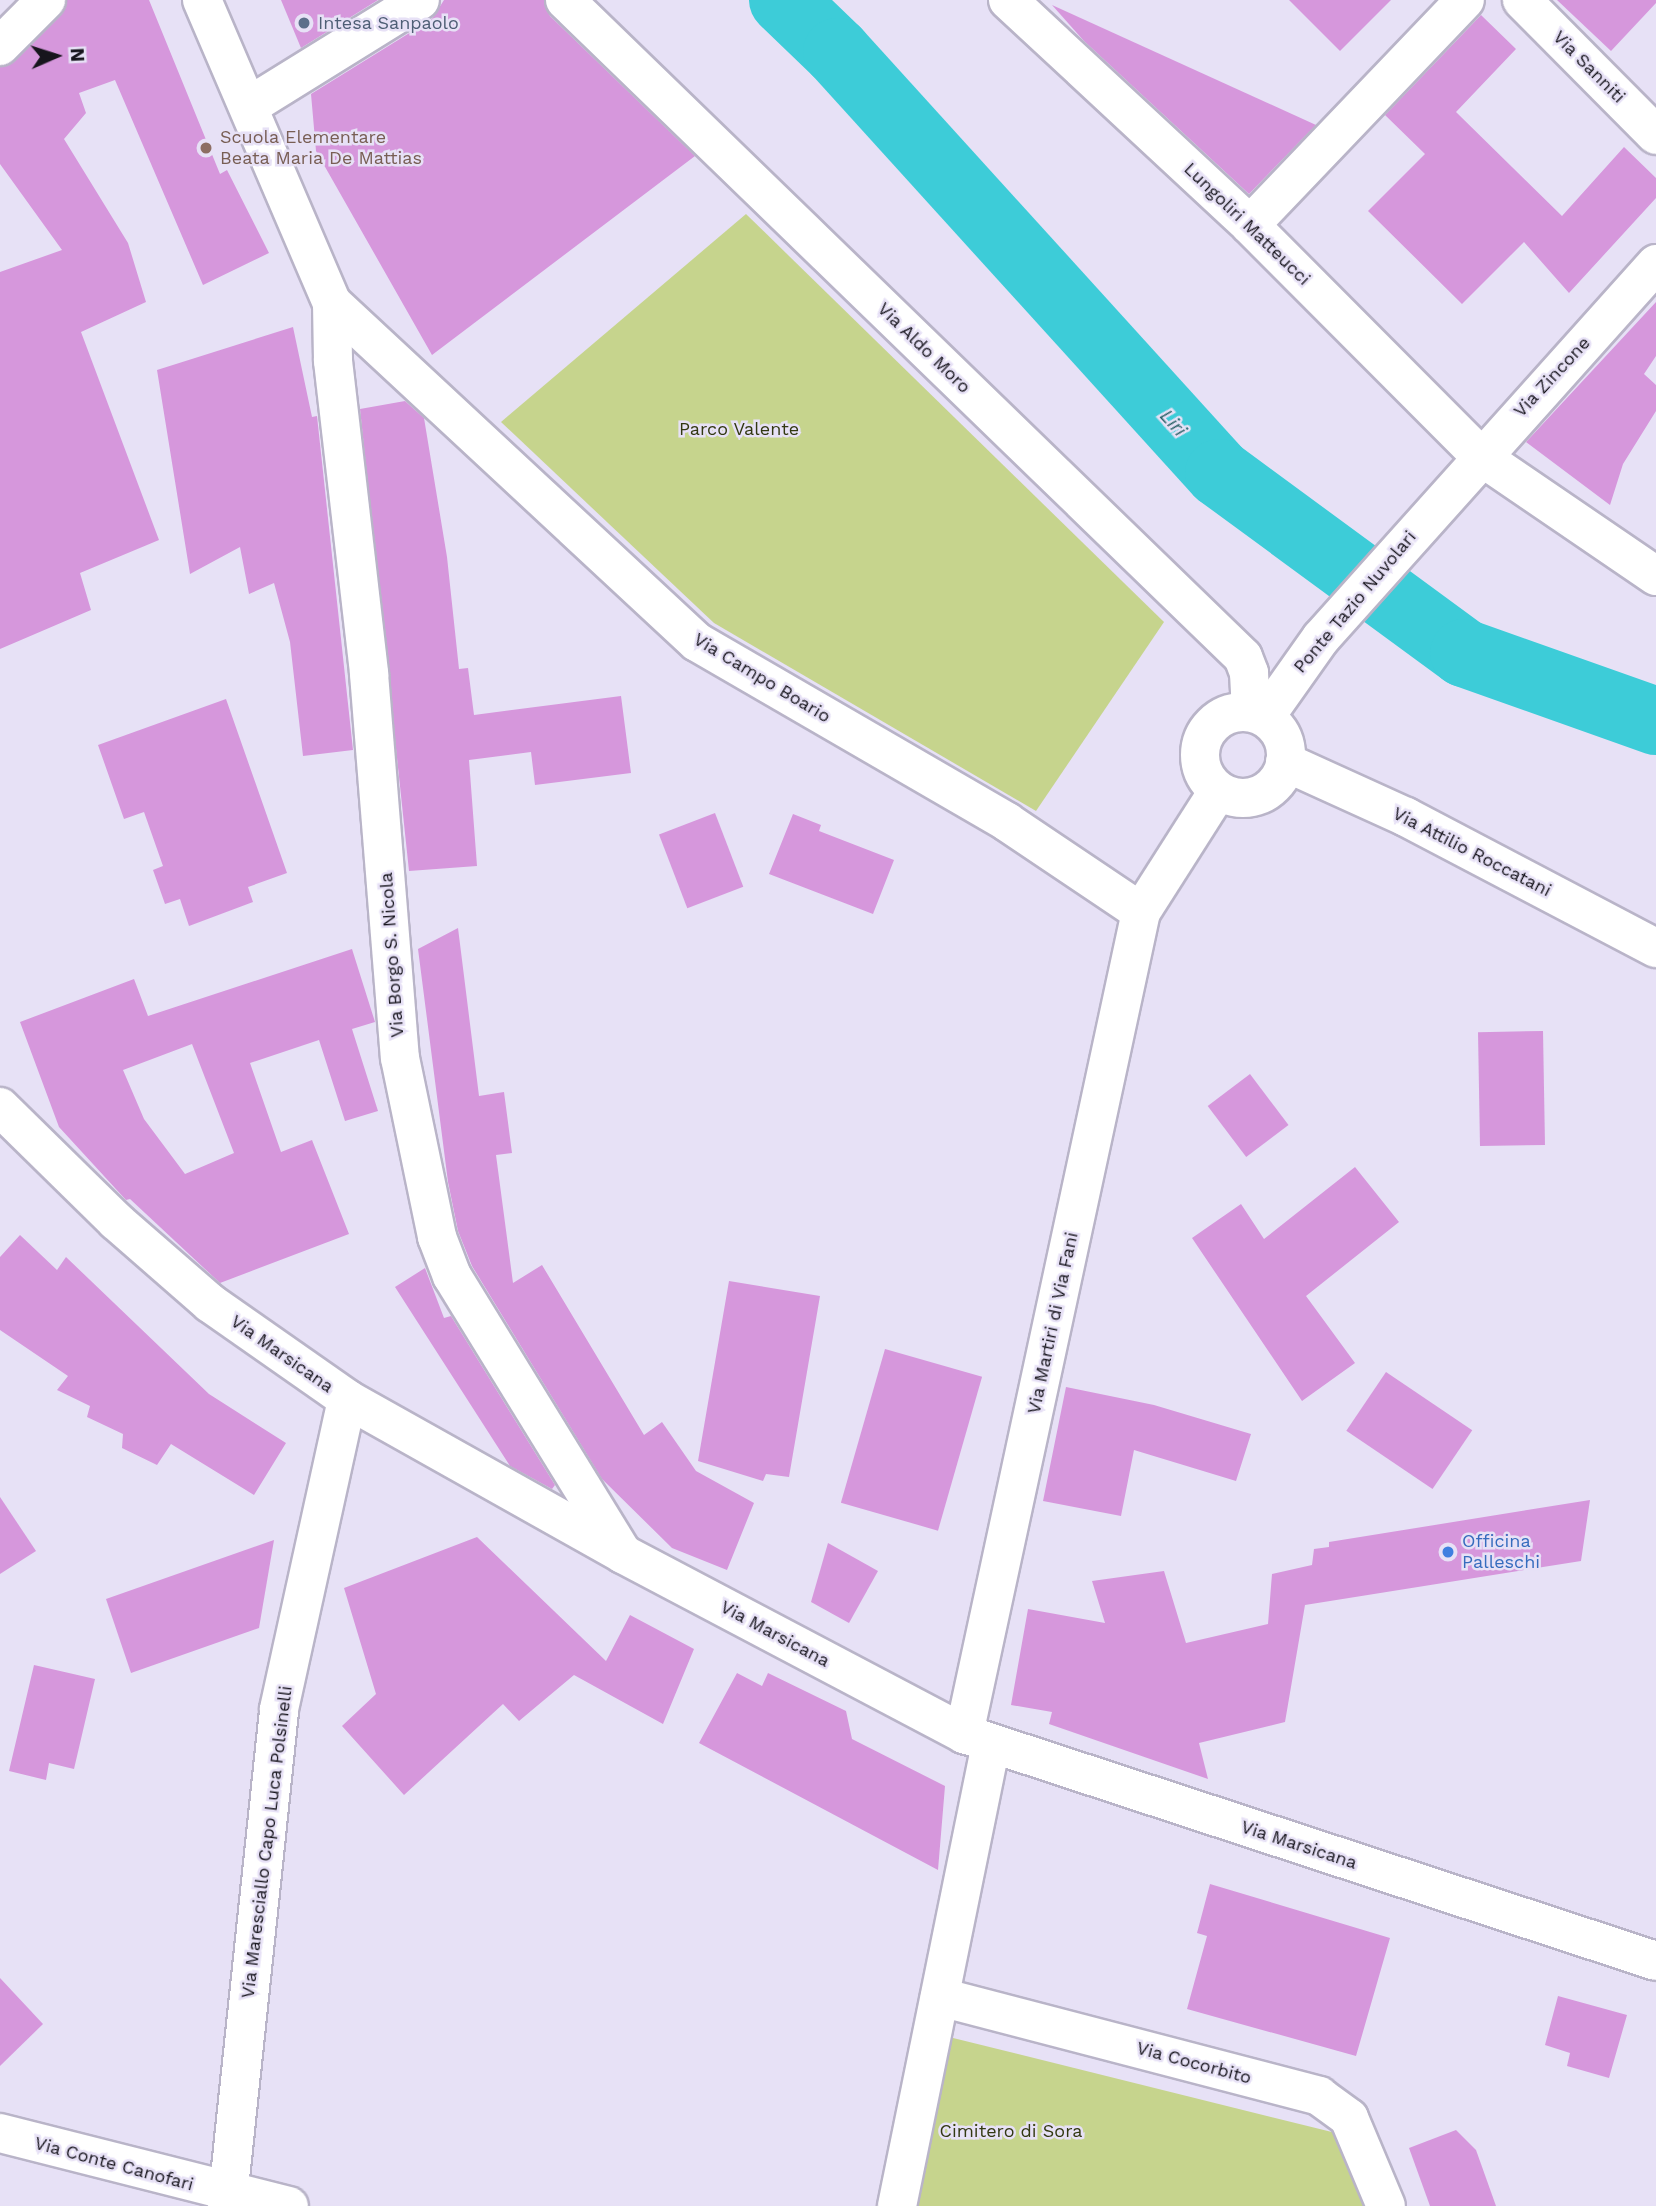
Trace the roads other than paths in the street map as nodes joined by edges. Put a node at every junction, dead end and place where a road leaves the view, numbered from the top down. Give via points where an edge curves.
1 (46, 0) edge
2 (420, 0) edge
3 (565, 0) edge
4 (1465, 0) edge
5 (1522, 0) edge
6 (206, 3) edge
7 (1025, 6) edge
8 (0, 46) edge
9 (249, 106) junction
10 (1656, 135) edge
11 (1250, 225) junction
12 (1656, 264) edge
13 (332, 303) junction
14 (1480, 456) junction
15 (1450, 491) joint
16 (1656, 576) edge
17 (1258, 714) junction
18 (1285, 762) junction
19 (1218, 790) junction
20 (1141, 912) junction
21 (1656, 948) edge
22 (0, 1107) edge
23 (346, 1399) junction
24 (623, 1554) junction
25 (978, 1738) junction
26 (1656, 1961) edge
27 (940, 1997) junction
28 (0, 2133) edge
29 (227, 2200) edge
30 (289, 2206) edge
31 (897, 2206) edge
32 (1386, 2206) edge

1 - 8 street
2 - 9 street
3 - 17 street, Via Aldo Moro via 1243,657
4 - 11 street
5 - 10 street, Via Sanniti
6 - 9 street
7 - 11 street, Lungoliri Matteucci
9 - 13 street
11 - 14 street, Lungoliri Matteucci
12 - 14 street, Via Zincone
13 - 20 street, Via Campo Boario via 698,642 1007,822
13 - 24 street, Via Borgo S. Nicola via 333,361 369,674 400,1058 437,1237 452,1276
14 - 15 street, Via Zincone
14 - 16 street, Lungoliri Matteucci
15 - 17 street, Ponte Tazio Nuvolari
17 - 18 street via 1283,739
17 - 19 street via 1222,716 1202,738 1201,767
18 - 19 street via 1279,778 1258,796 1244,799
18 - 21 street, Via Attilio Roccatani via 1406,817
19 - 20 street
20 - 25 street, Via Martiri di Via Fani
22 - 23 street, Via Marsicana via 106,1212 210,1303
23 - 24 street, Via Marsicana
23 - 29 street, Via Maresciallo Capo Luca Polsinelli via 279,1709
24 - 25 street, Via Marsicana
25 - 26 street, Via Marsicana
25 - 27 street, Via Martiri di Via Fani
27 - 31 street, Via Martiri di Via Fani
27 - 32 street, Via Cocorbito via 1319,2096 1349,2119
28 - 29 street, Via Conte Canofari
29 - 30 street, Via Conte Canofari

